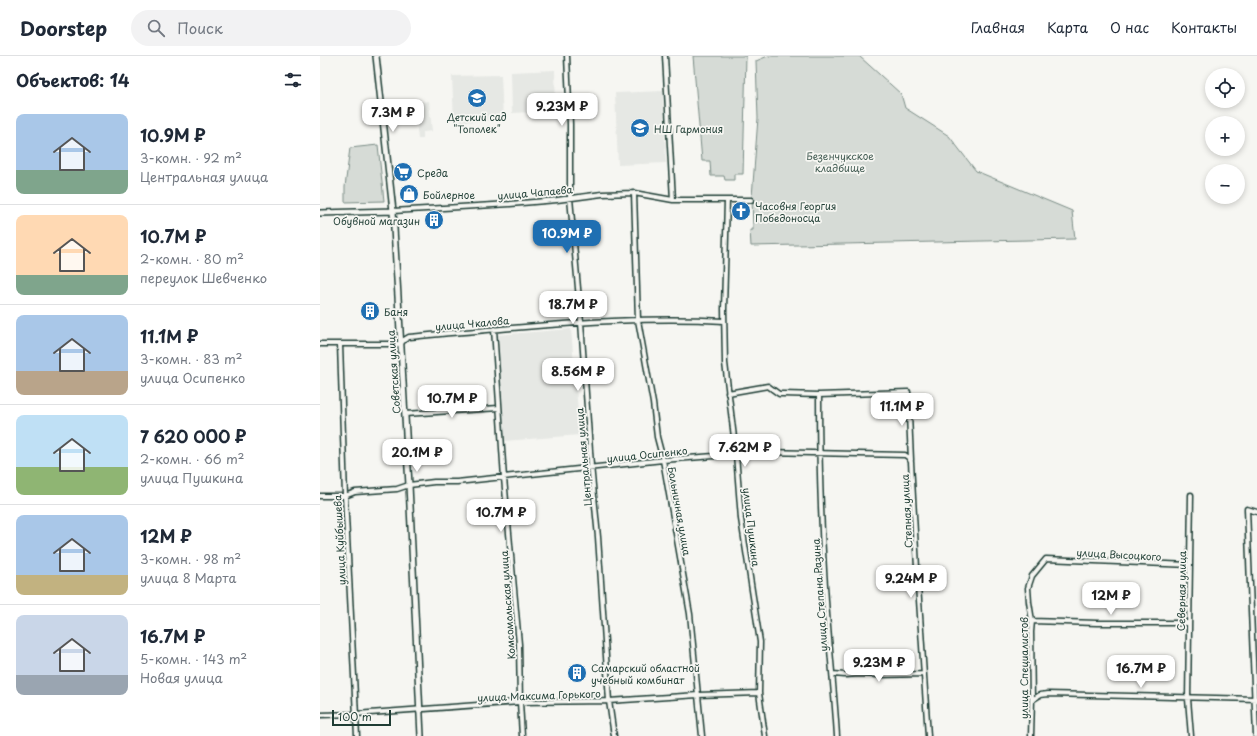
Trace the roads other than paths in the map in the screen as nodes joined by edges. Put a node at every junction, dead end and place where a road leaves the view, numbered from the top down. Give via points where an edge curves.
1 (376, 56) edge
2 (567, 56) edge
3 (665, 56) edge
4 (634, 193) junction
5 (570, 198) junction
6 (673, 200) junction
7 (727, 200) junction
8 (751, 200) dead end
9 (393, 211) junction
10 (320, 213) edge
11 (638, 320) junction
12 (724, 321) junction
13 (581, 322) junction
14 (494, 329) junction
15 (320, 344) edge
16 (340, 344) junction
17 (400, 344) junction
18 (728, 393) junction
19 (819, 395) junction
20 (499, 408) junction
21 (405, 414) junction
22 (819, 453) junction
23 (736, 454) junction
24 (905, 455) joint
25 (663, 460) junction
26 (911, 462) junction
27 (592, 468) junction
28 (504, 478) junction
29 (410, 485) junction
30 (1191, 495) dead end
31 (320, 496) edge
32 (345, 496) junction
33 (1257, 512) edge
34 (1046, 559) joint
35 (1190, 565) junction
36 (1032, 620) junction
37 (1188, 623) junction
38 (833, 674) junction
39 (924, 674) junction
40 (759, 693) junction
41 (698, 695) junction
42 (1188, 698) junction
43 (1032, 700) junction
44 (1256, 700) edge
45 (609, 701) junction
46 (520, 702) junction
47 (420, 709) junction
48 (356, 714) junction
49 (320, 715) edge
50 (357, 736) edge
51 (421, 736) edge
52 (522, 736) edge
53 (614, 736) edge
54 (702, 736) edge
55 (765, 736) edge
56 (837, 736) edge
57 (928, 736) edge
58 (1031, 736) edge
59 (1191, 736) edge
60 (1256, 736) edge

1 - 9 street, Советская улица
2 - 5 street, Центральная улица
3 - 6 street
4 - 5 street, улица Чапаева
4 - 6 street, улица Чапаева
4 - 11 street, Больничная улица
5 - 9 street, улица Чапаева
5 - 13 street, Центральная улица
6 - 7 street, улица Чапаева
7 - 8 street, улица Чапаева
7 - 12 street, улица Пушкина
9 - 10 street, улица Чапаева
9 - 17 street, Советская улица
11 - 12 street, улица Чкалова
11 - 13 street, улица Чкалова
11 - 25 street, Больничная улица
12 - 18 street, улица Пушкина
13 - 14 street, улица Чкалова
13 - 27 street, Центральная улица
14 - 17 street, улица Чкалова via 409,337
14 - 20 street, Комсомольская улица
15 - 16 street, улица Чкалова
16 - 17 street, улица Чкалова
16 - 32 street, улица Куйбышева
17 - 21 street, Советская улица
18 - 19 street via 768,386 779,394
18 - 23 street, улица Пушкина
19 - 22 street, улица Степана Разина
19 - 26 street via 908,392
20 - 21 street
20 - 28 street, Комсомольская улица
21 - 29 street, Советская улица
22 - 23 street, улица Осипенко
22 - 24 street, улица Осипенко
22 - 38 street, улица Степана Разина
23 - 25 street, улица Осипенко
23 - 40 street, улица Пушкина via 741,519 760,642
24 - 26 street, Степная улица
25 - 27 street, улица Осипенко
25 - 41 street, Больничная улица via 690,614
26 - 39 street, Степная улица
27 - 28 street, улица Осипенко
27 - 45 street, Центральная улица
28 - 29 street, улица Осипенко
28 - 46 street, Комсомольская улица via 519,644
29 - 32 street, улица Осипенко via 397,489 355,492
29 - 47 street, Советская улица
30 - 35 street, Северная улица
31 - 32 street, улица Осипенко
32 - 48 street, улица Куйбышева
33 - 44 street via 1248,509
34 - 35 street, улица Высоцкого
34 - 36 street, улица Специалистов via 1032,576 1028,588
35 - 37 street, Северная улица
36 - 37 street via 1097,624
36 - 43 street, улица Специалистов
37 - 42 street, Северная улица
38 - 39 street
38 - 56 street, улица Степана Разина
39 - 57 street, Степная улица
40 - 41 street, улица Максима Горького
40 - 55 street, улица Пушкина
41 - 45 street, улица Максима Горького
41 - 54 street, Больничная улица
42 - 43 street via 1048,694
42 - 44 street
42 - 59 street, Северная улица
43 - 58 street, улица Специалистов
44 - 60 street
45 - 46 street, улица Максима Горького
45 - 53 street, Центральная улица
46 - 47 street, улица Максима Горького
46 - 52 street, Комсомольская улица
47 - 48 street, улица Максима Горького
47 - 51 street, Советская улица
48 - 49 street, улица Максима Горького
48 - 50 street, улица Куйбышева

